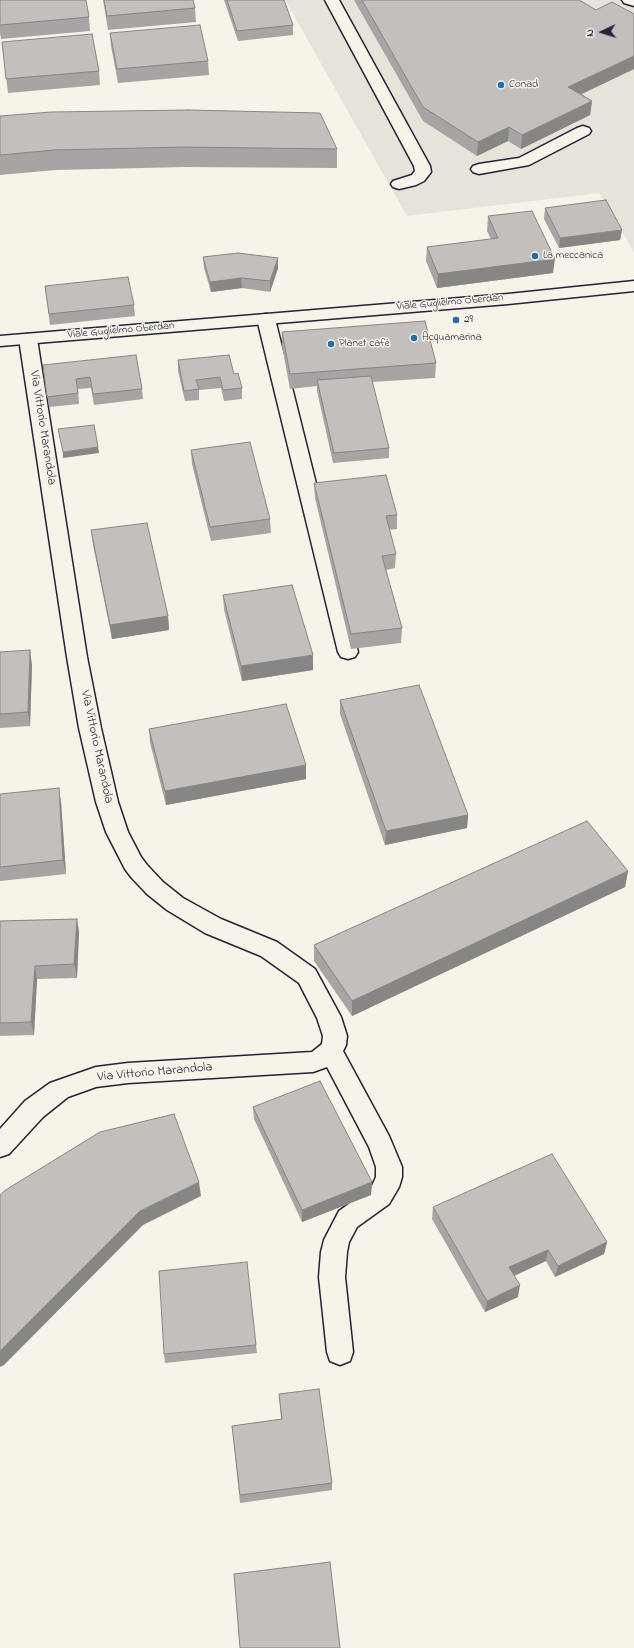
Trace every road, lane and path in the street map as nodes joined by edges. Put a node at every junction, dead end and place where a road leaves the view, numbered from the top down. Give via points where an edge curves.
1 (332, 0) edge
2 (629, 0) edge
3 (634, 2) edge
4 (583, 131) dead end
5 (479, 169) dead end
6 (399, 184) dead end
7 (634, 286) edge
8 (266, 319) junction
9 (28, 339) junction
10 (0, 341) edge
11 (348, 652) dead end
12 (331, 1051) junction
13 (0, 1146) edge
14 (340, 1352) dead end

1 - 6 street via 422,166 423,172 418,178
2 - 3 street
4 - 5 street via 523,162
7 - 8 street, Viale Guglielmo Oberdan
8 - 9 street, Viale Guglielmo Oberdan
8 - 11 street
9 - 10 street, Viale Guglielmo Oberdan
9 - 12 street, Via Vittorio Marandola via 77,657 90,728 107,802 117,832 136,867 170,901 213,926 269,949 307,976 332,1026 334,1041
12 - 13 street, Via Vittorio Marandola via 322,1058 304,1063 133,1072 96,1077 68,1086 47,1098
12 - 14 street via 380,1144 389,1172 386,1187 380,1196 348,1219 337,1240 332,1277

